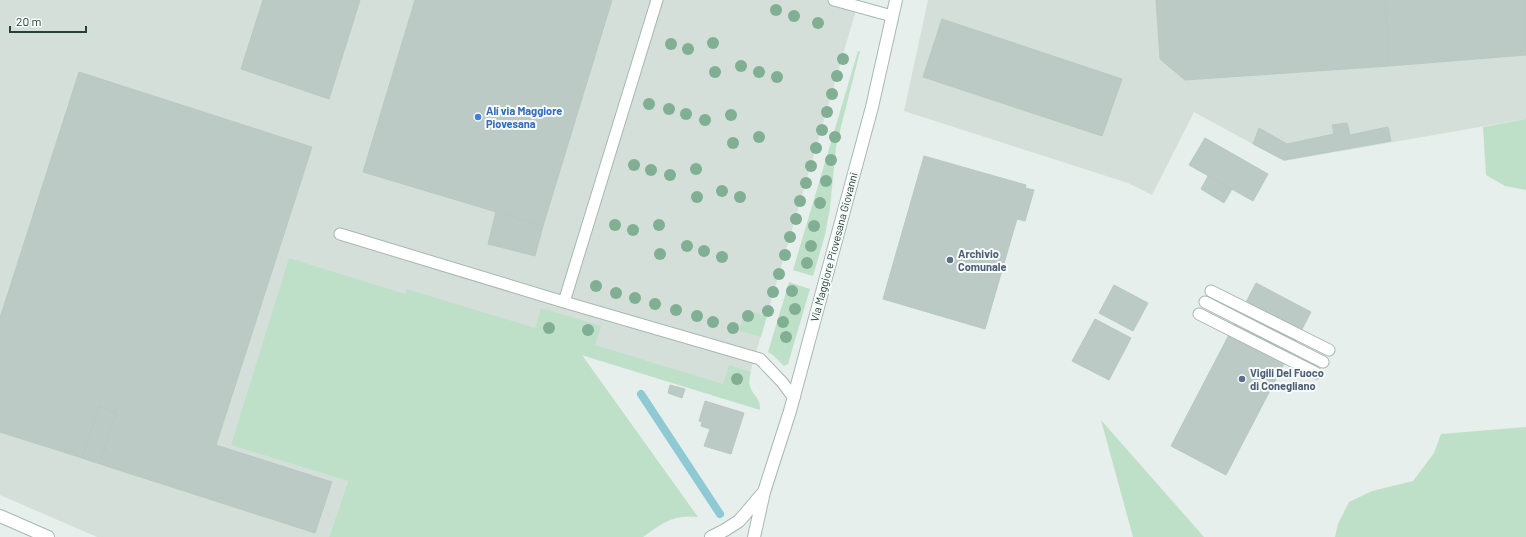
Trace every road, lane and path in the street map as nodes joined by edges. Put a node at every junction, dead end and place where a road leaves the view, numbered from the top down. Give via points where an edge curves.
1 (657, 0) edge
2 (834, 0) edge
3 (896, 0) edge
4 (892, 16) junction
5 (340, 234) dead end
6 (1211, 291) dead end
7 (564, 302) junction
8 (1205, 302) dead end
9 (1199, 314) dead end
10 (1329, 350) dead end
11 (1323, 362) dead end
12 (1316, 374) dead end
13 (794, 398) junction
14 (764, 492) junction
15 (0, 516) edge
16 (48, 537) edge
17 (711, 537) edge
18 (754, 537) edge

1 - 7 lane
2 - 4 lane
3 - 4 street, Via Maggiore Piovesana Giovanni
4 - 13 street, Via Maggiore Piovesana Giovanni via 872,107
5 - 7 lane
6 - 10 lane
7 - 13 lane via 760,359 772,369
8 - 11 lane
9 - 12 lane
13 - 14 street, Via Maggiore Piovesana Giovanni
14 - 17 street, Via Maggiore Piovesana Giovanni via 739,522
14 - 18 street, Via Maggiore Piovesana Giovanni
15 - 16 street

